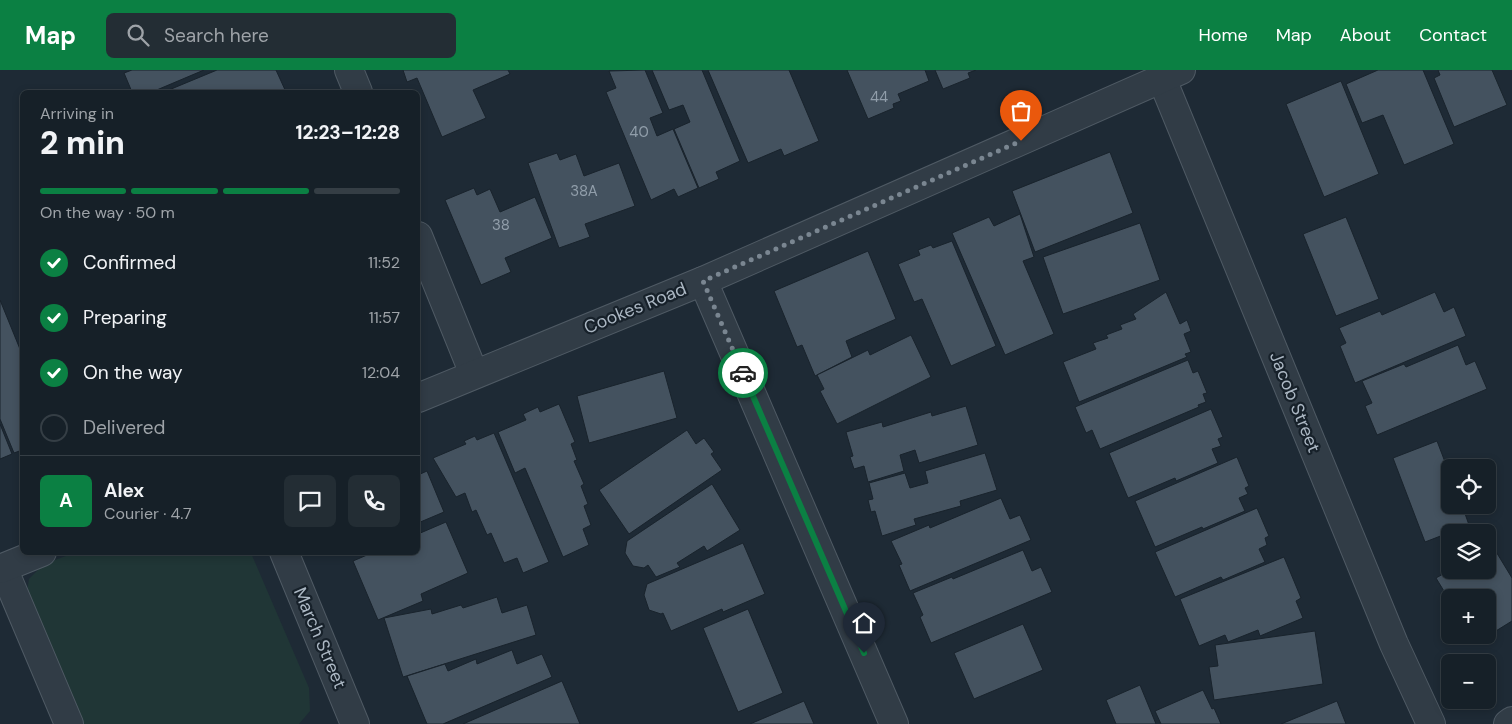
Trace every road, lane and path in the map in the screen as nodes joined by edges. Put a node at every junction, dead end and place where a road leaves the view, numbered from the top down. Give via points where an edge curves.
1 (349, 70) edge
2 (1172, 74) edge
3 (357, 90) edge
4 (420, 241) edge
5 (703, 281) junction
6 (474, 374) junction
7 (420, 397) edge
8 (35, 555) edge
9 (285, 555) edge
10 (2, 569) edge
11 (1512, 721) edge
12 (68, 724) edge
13 (355, 724) edge
14 (894, 724) edge
15 (1431, 724) edge
16 (1508, 724) edge

1 - 3 street
2 - 5 street, Cookes Road
2 - 15 street, Jacob Street via 1394,644
4 - 6 street
5 - 6 street, Cookes Road
5 - 14 street
6 - 7 street, Cookes Road
8 - 10 street
9 - 13 street, March Street
10 - 12 street
11 - 16 street

